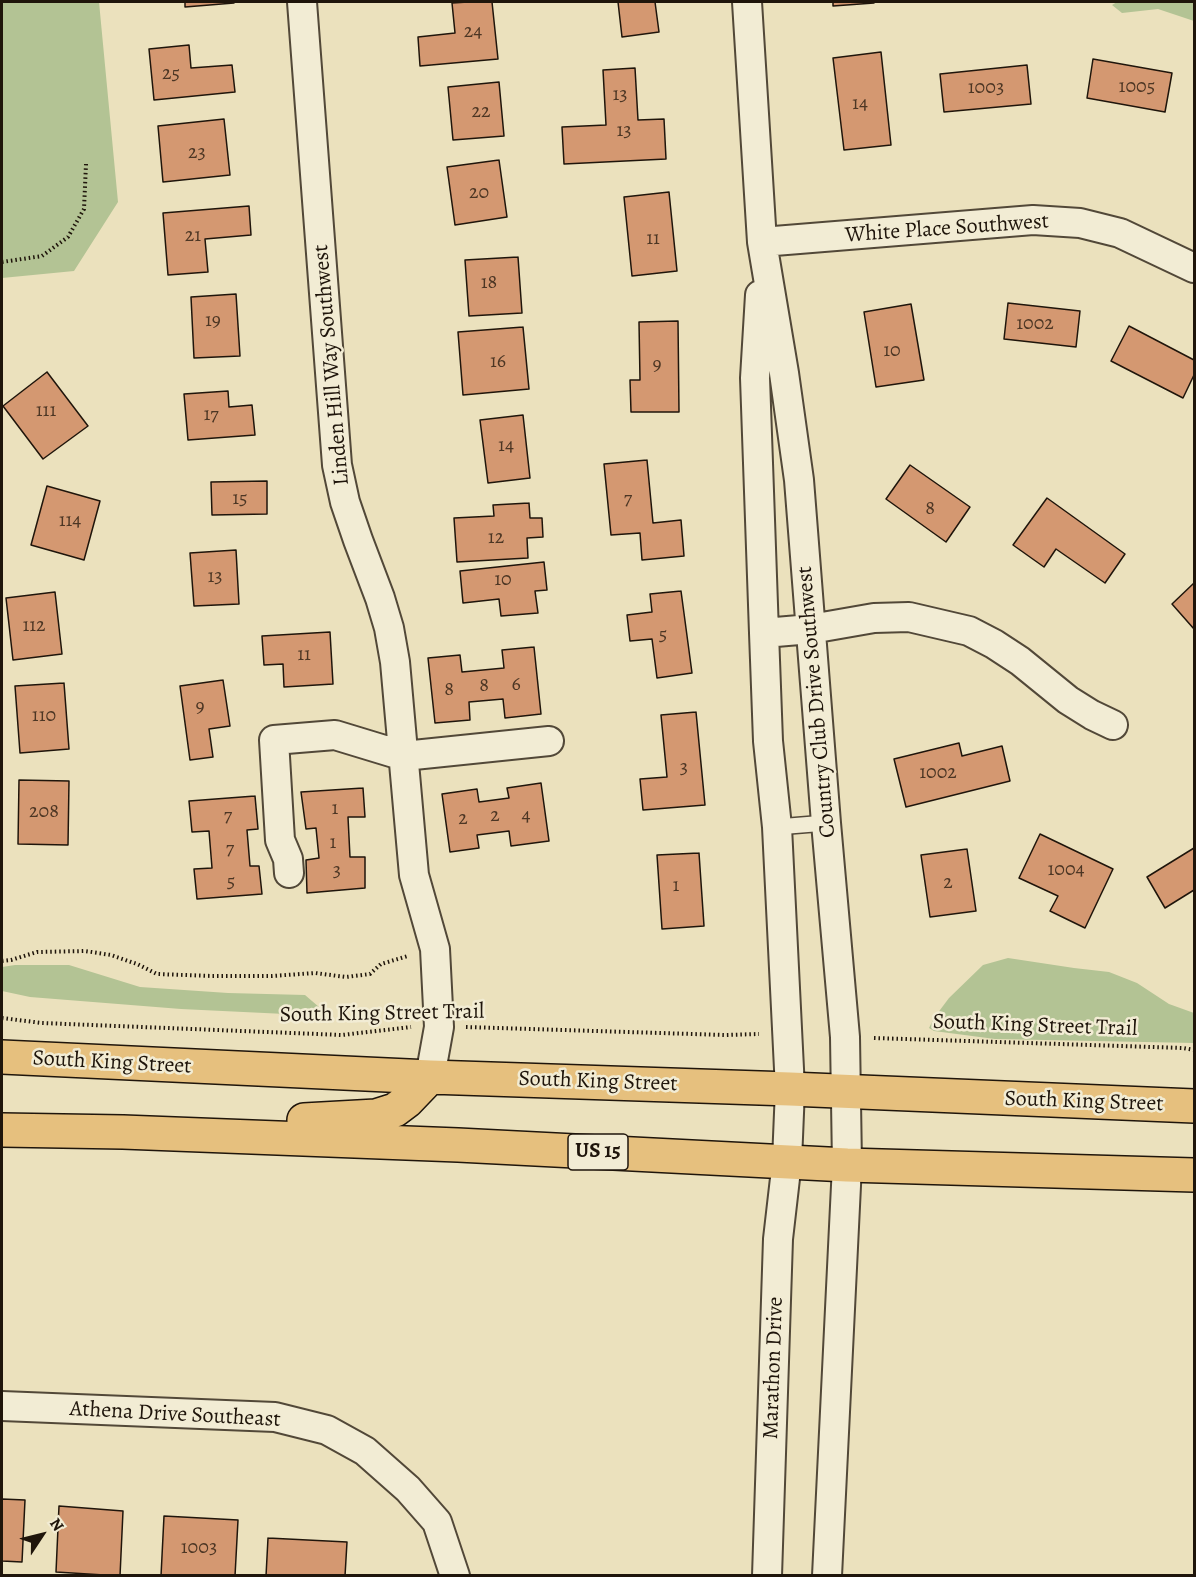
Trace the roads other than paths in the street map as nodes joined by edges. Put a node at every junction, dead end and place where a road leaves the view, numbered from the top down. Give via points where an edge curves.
1 (302, 2) edge
2 (747, 2) edge
3 (762, 242) junction
4 (1194, 268) edge
5 (811, 628) junction
6 (764, 633) junction
7 (1113, 725) dead end
8 (549, 741) dead end
9 (404, 756) junction
10 (826, 823) junction
11 (777, 827) junction
12 (289, 873) dead end
13 (2, 1058) edge
14 (430, 1077) junction
15 (790, 1089) junction
16 (846, 1092) junction
17 (1194, 1106) edge
18 (2, 1130) edge
19 (123, 1132) junction
20 (787, 1161) junction
21 (847, 1165) junction
22 (1194, 1175) edge
23 (2, 1406) edge
24 (455, 1575) edge
25 (767, 1575) edge
26 (827, 1575) edge

1 - 9 street, Linden Hill Way Southwest via 337,465 345,502 389,628
2 - 3 street, Country Club Drive Southwest
3 - 4 street, White Place Southwest via 1033,220 1080,223 1120,233
3 - 5 street, Country Club Drive Southwest via 799,480
3 - 6 street, Country Club Drive Southwest via 755,378
5 - 6 street
5 - 7 street via 909,617 969,631 1020,661 1068,700
5 - 10 street, Country Club Drive Southwest
6 - 11 street, Country Club Drive Southwest via 768,741
8 - 9 street
9 - 12 street via 335,735 274,740 280,840
9 - 14 street, Linden Hill Way Southwest via 414,875 435,949 439,1027
10 - 11 lane
10 - 16 street, Country Club Drive Southwest via 845,1037
11 - 15 street, Country Club Drive Southwest
13 - 14 highway, South King Street
14 - 15 highway, South King Street
14 - 19 highway via 395,1110 376,1116
15 - 16 highway, South King Street
15 - 20 street, Country Club Drive Southwest
16 - 17 highway, South King Street
16 - 21 street, Country Club Drive Southwest
18 - 19 highway, US 15
19 - 20 highway, US 15
20 - 21 highway, US 15
20 - 25 street, Marathon Drive via 778,1239
21 - 22 highway, US 15
21 - 26 street
23 - 24 street, Athena Drive Southeast via 275,1417 327,1430 365,1450 408,1489 436,1522

